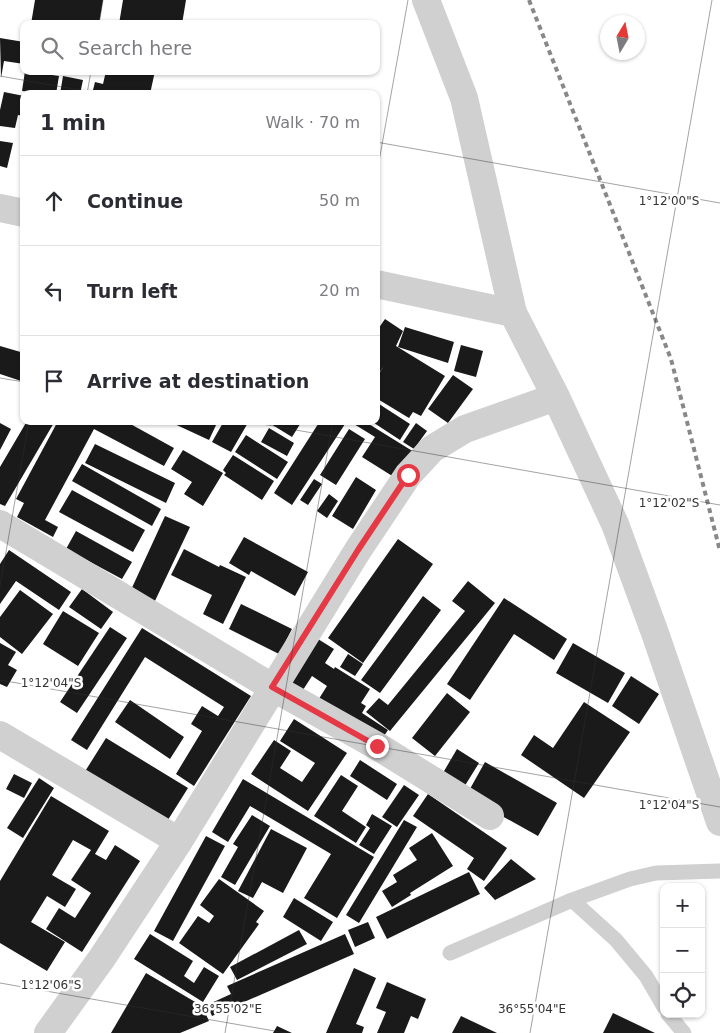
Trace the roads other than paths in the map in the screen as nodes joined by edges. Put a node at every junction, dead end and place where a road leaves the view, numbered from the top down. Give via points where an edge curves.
1 (426, 0) edge
2 (0, 208) edge
3 (20, 212) edge
4 (380, 285) edge
5 (513, 313) junction
6 (556, 397) junction
7 (0, 524) edge
8 (272, 687) junction
9 (0, 735) edge
10 (490, 816) dead end
11 (720, 822) edge
12 (179, 841) junction
13 (720, 871) edge
14 (572, 900) junction
15 (450, 953) dead end
16 (660, 1000) edge
17 (671, 1018) edge
18 (48, 1033) edge
19 (684, 1033) edge

1 - 5 street via 464,98
2 - 3 street
4 - 5 street
5 - 6 street
6 - 8 street via 465,429 432,449 408,475
6 - 11 street via 615,524
7 - 8 street
8 - 10 street via 377,746
8 - 12 street
9 - 12 street
12 - 18 street
13 - 14 lane via 656,873
14 - 15 lane
14 - 16 lane via 616,940 646,976
17 - 19 lane

